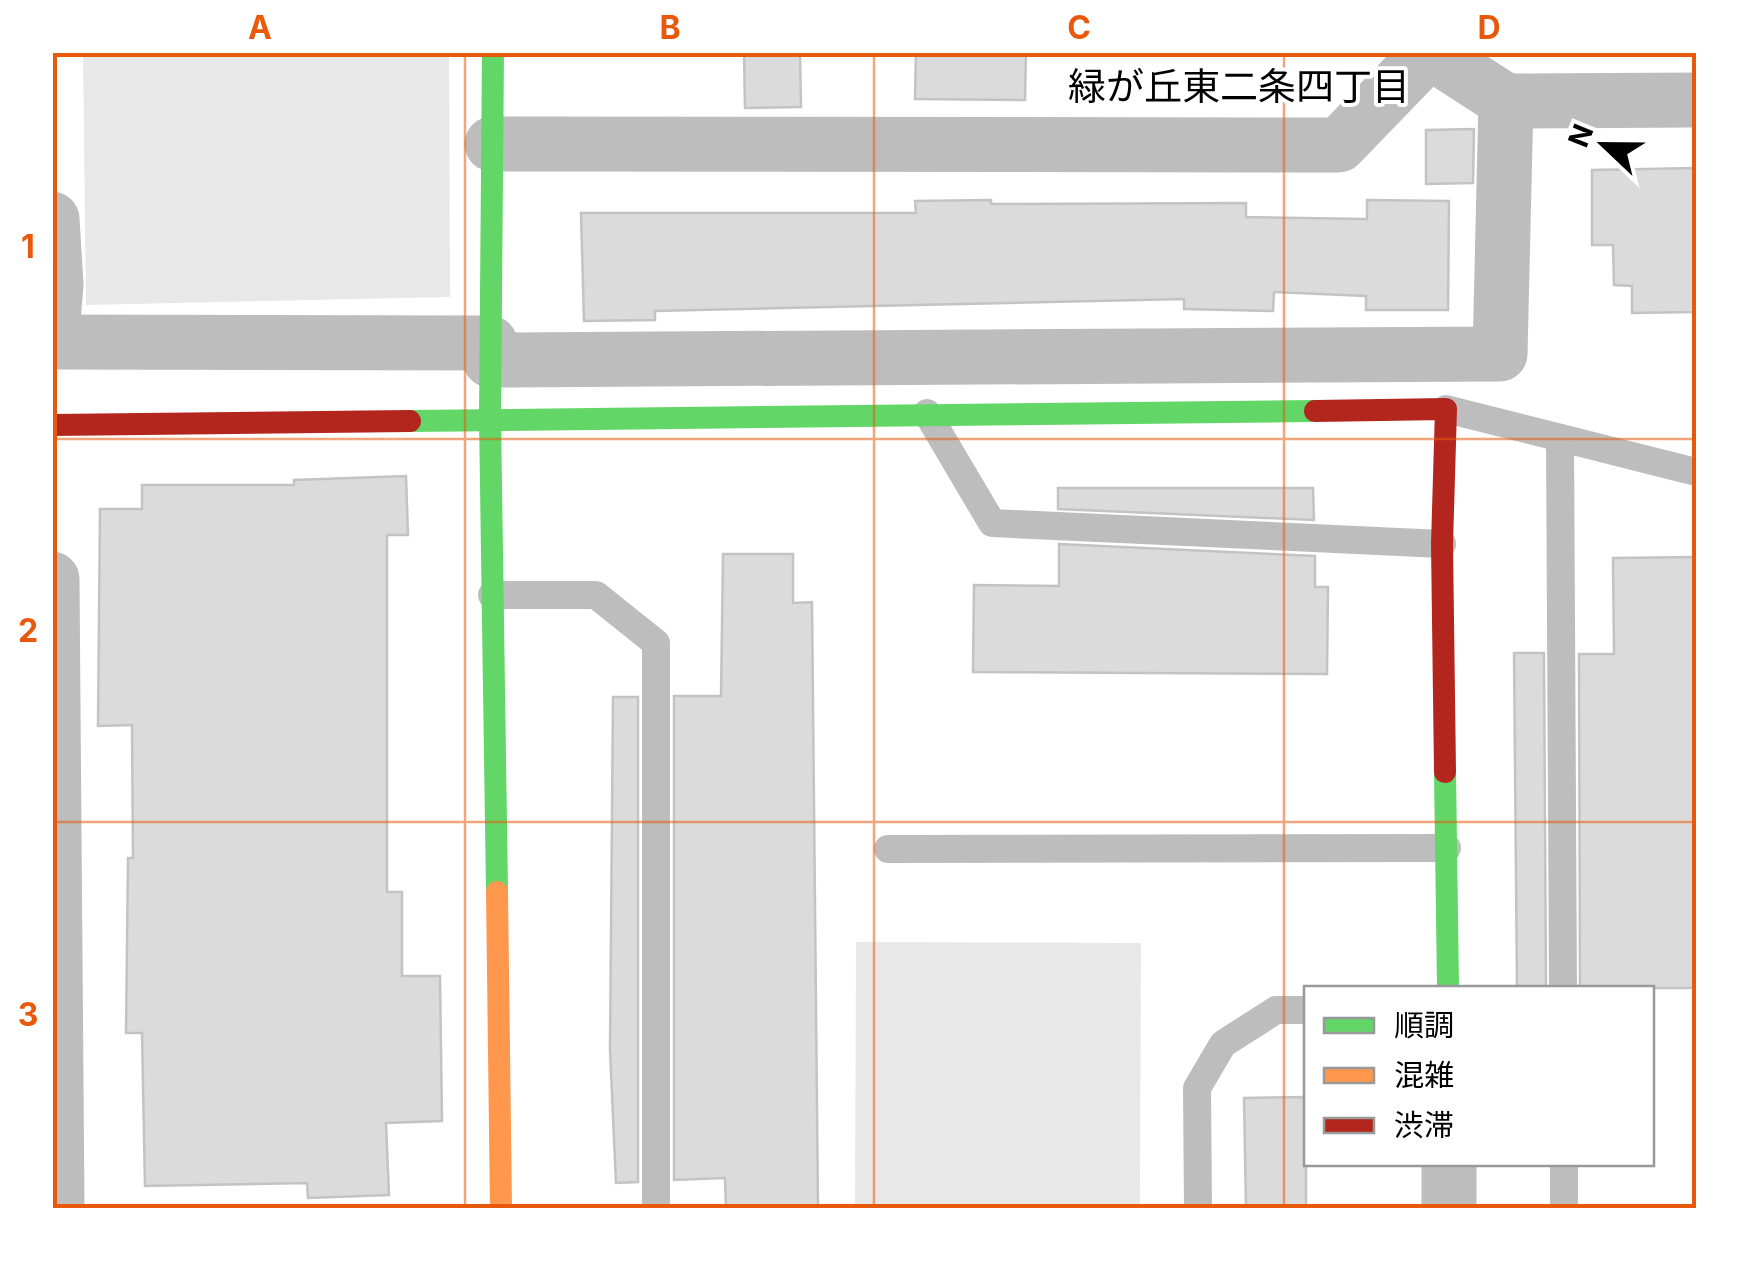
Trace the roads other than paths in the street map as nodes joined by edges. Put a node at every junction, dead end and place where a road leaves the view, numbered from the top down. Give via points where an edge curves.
1 (493, 52) edge
2 (1430, 52) edge
3 (1696, 100) edge
4 (1506, 102) junction
5 (492, 144) junction
6 (52, 219) edge
7 (54, 301) edge
8 (52, 342) edge
9 (490, 351) junction
10 (1446, 352) junction
11 (1446, 409) junction
12 (927, 413) junction
13 (490, 417) junction
14 (52, 425) edge
15 (1560, 438) junction
16 (1696, 472) edge
17 (1442, 544) junction
18 (52, 579) edge
19 (492, 595) junction
20 (888, 848) dead end
21 (1447, 848) junction
22 (1448, 986) edge
23 (1563, 986) edge
24 (1304, 1010) edge
25 (1449, 1166) edge
26 (1564, 1166) edge
27 (57, 1208) edge
28 (501, 1208) edge
29 (656, 1208) edge
30 (1198, 1208) edge
31 (1449, 1208) edge
32 (1564, 1208) edge

1 - 5 street
2 - 4 street
2 - 5 street via 1339,145
3 - 4 street
4 - 10 street via 1500,354
5 - 9 street
6 - 7 street
8 - 9 street
9 - 10 street
9 - 13 street
10 - 11 street
11 - 12 street
11 - 15 lane
11 - 17 street
12 - 13 street
12 - 17 lane via 992,523
13 - 14 street
13 - 19 street
15 - 16 lane
15 - 23 lane
17 - 21 street
18 - 27 street
19 - 28 street
19 - 29 lane via 596,595 656,644
20 - 21 lane
21 - 22 street
24 - 30 lane via 1276,1010 1223,1044 1196,1088
25 - 31 street
26 - 32 lane

